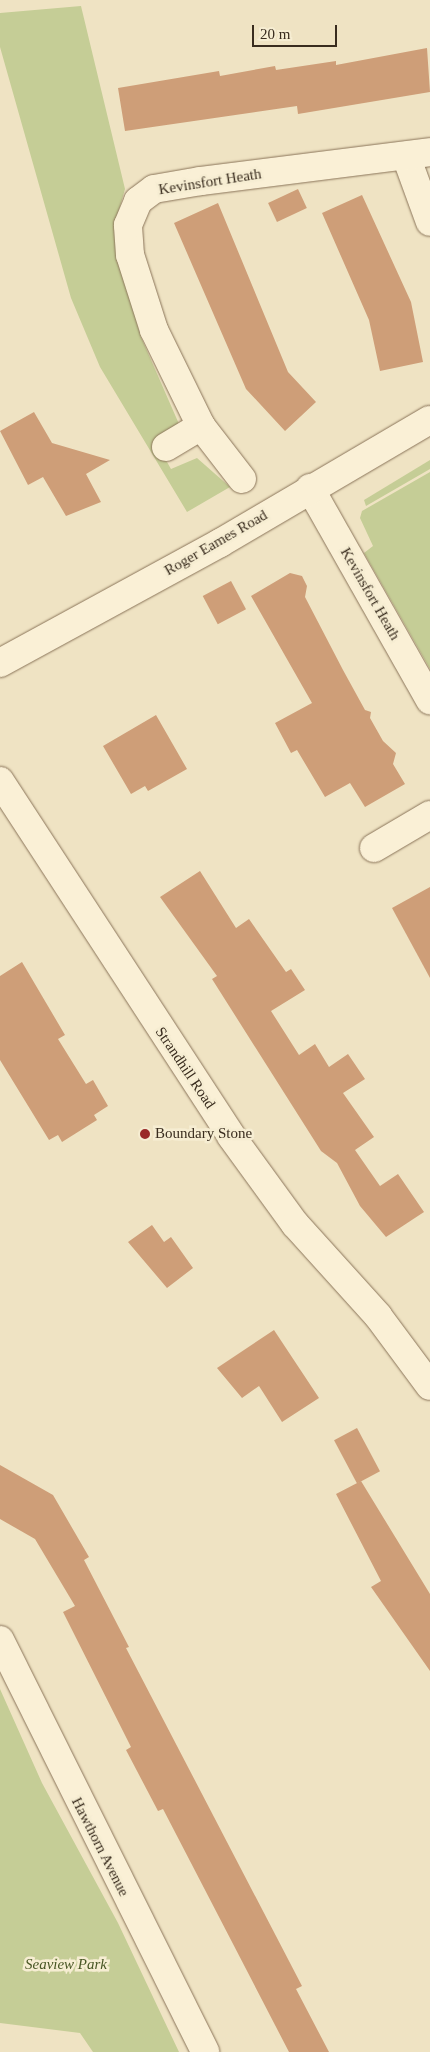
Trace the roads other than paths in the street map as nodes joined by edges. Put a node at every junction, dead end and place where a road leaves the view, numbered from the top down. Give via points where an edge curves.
1 (418, 154) edge
2 (430, 222) edge
3 (430, 420) edge
4 (201, 426) junction
5 (166, 447) dead end
6 (242, 479) dead end
7 (310, 488) junction
8 (0, 662) edge
9 (430, 700) edge
10 (0, 781) edge
11 (430, 815) edge
12 (374, 848) dead end
13 (430, 1386) edge
14 (0, 1640) edge
15 (205, 2052) edge

1 - 2 street, Kevinsfort Heath
1 - 4 street, Kevinsfort Heath via 164,188 138,201 128,225 130,255 154,330
3 - 7 street, Roger Eames Road
4 - 5 street
4 - 6 street, Kevinsfort Heath
7 - 8 street, Roger Eames Road
7 - 9 street, Kevinsfort Heath
10 - 13 street, Strandhill Road via 231,1136 295,1224 378,1316
11 - 12 street
14 - 15 street, Hawthorn Avenue

